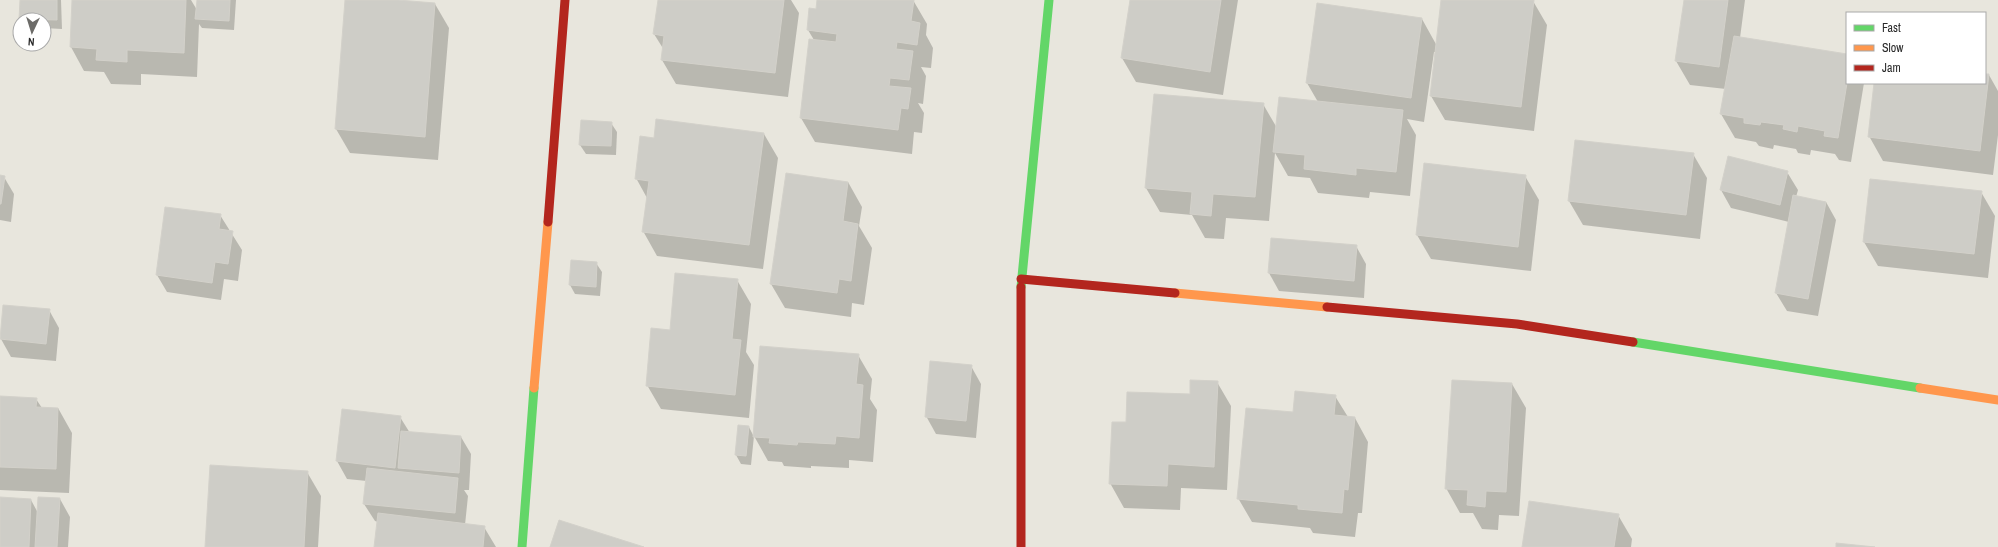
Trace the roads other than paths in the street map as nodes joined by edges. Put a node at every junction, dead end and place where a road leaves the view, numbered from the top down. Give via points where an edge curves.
1 (565, 0) edge
2 (1049, 0) edge
3 (1021, 279) junction
4 (1998, 400) edge
5 (522, 547) edge
6 (1021, 547) edge

1 - 5 street
2 - 3 street
3 - 4 street via 1517,324
3 - 6 street

